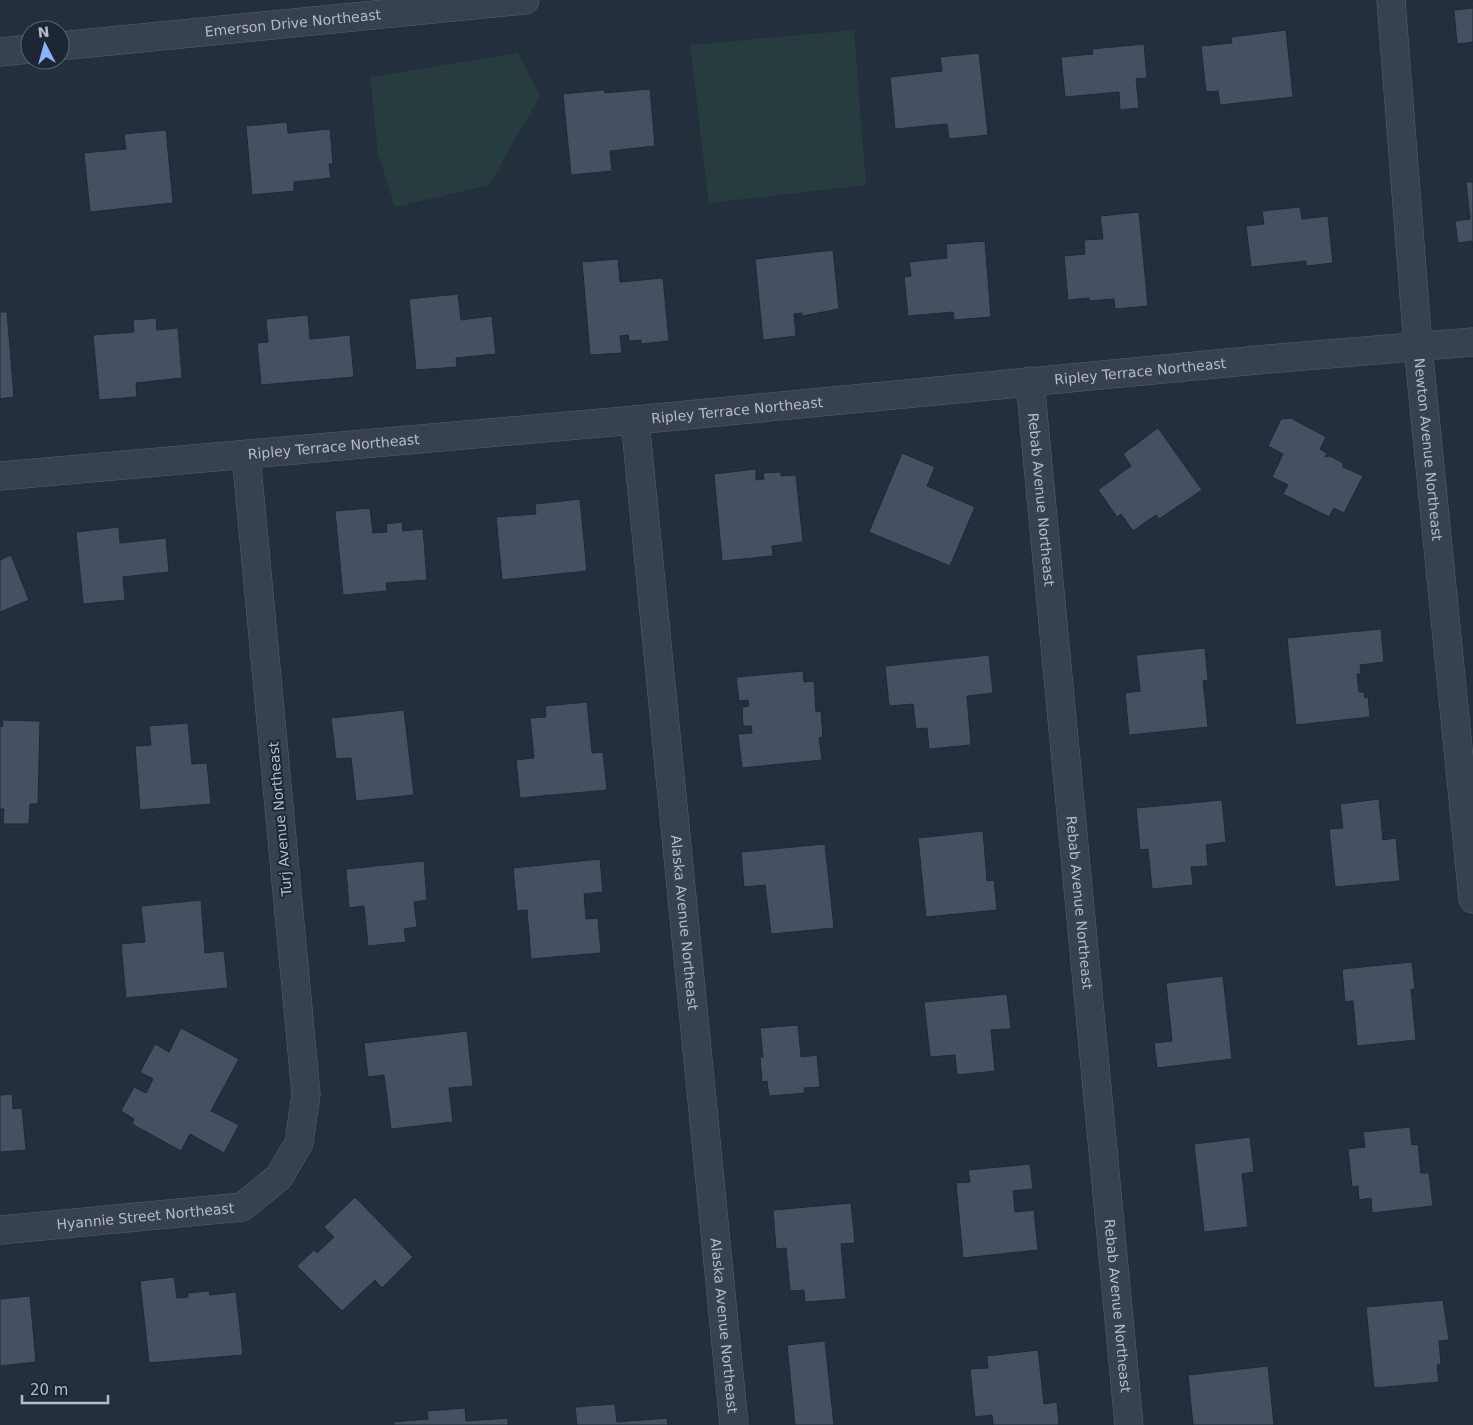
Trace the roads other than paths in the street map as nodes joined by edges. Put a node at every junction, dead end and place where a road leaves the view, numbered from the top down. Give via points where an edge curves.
1 (525, 0) edge
2 (1391, 0) edge
3 (70, 45) edge
4 (20, 50) edge
5 (0, 52) edge
6 (1473, 342) edge
7 (1418, 346) junction
8 (1030, 381) junction
9 (635, 420) junction
10 (246, 455) junction
11 (0, 476) edge
12 (1465, 729) edge
13 (1473, 900) edge
14 (279, 1177) joint
15 (0, 1230) edge
16 (734, 1425) edge
17 (1128, 1425) edge

1 - 3 street, Emerson Drive Northeast
2 - 7 street, Newton Avenue Northeast
4 - 5 street
6 - 7 street, Ripley Terrace Northeast
7 - 8 street, Ripley Terrace Northeast
7 - 12 street, Newton Avenue Northeast
8 - 9 street, Ripley Terrace Northeast
8 - 17 street, Rebab Avenue Northeast
9 - 10 street, Ripley Terrace Northeast
9 - 16 street, Alaska Avenue Northeast
10 - 11 street, Ripley Terrace Northeast
10 - 14 street, Turj Avenue Northeast via 306,1094 299,1143
12 - 13 street, Newton Avenue Northeast
14 - 15 street, Hyannie Street Northeast via 242,1207

